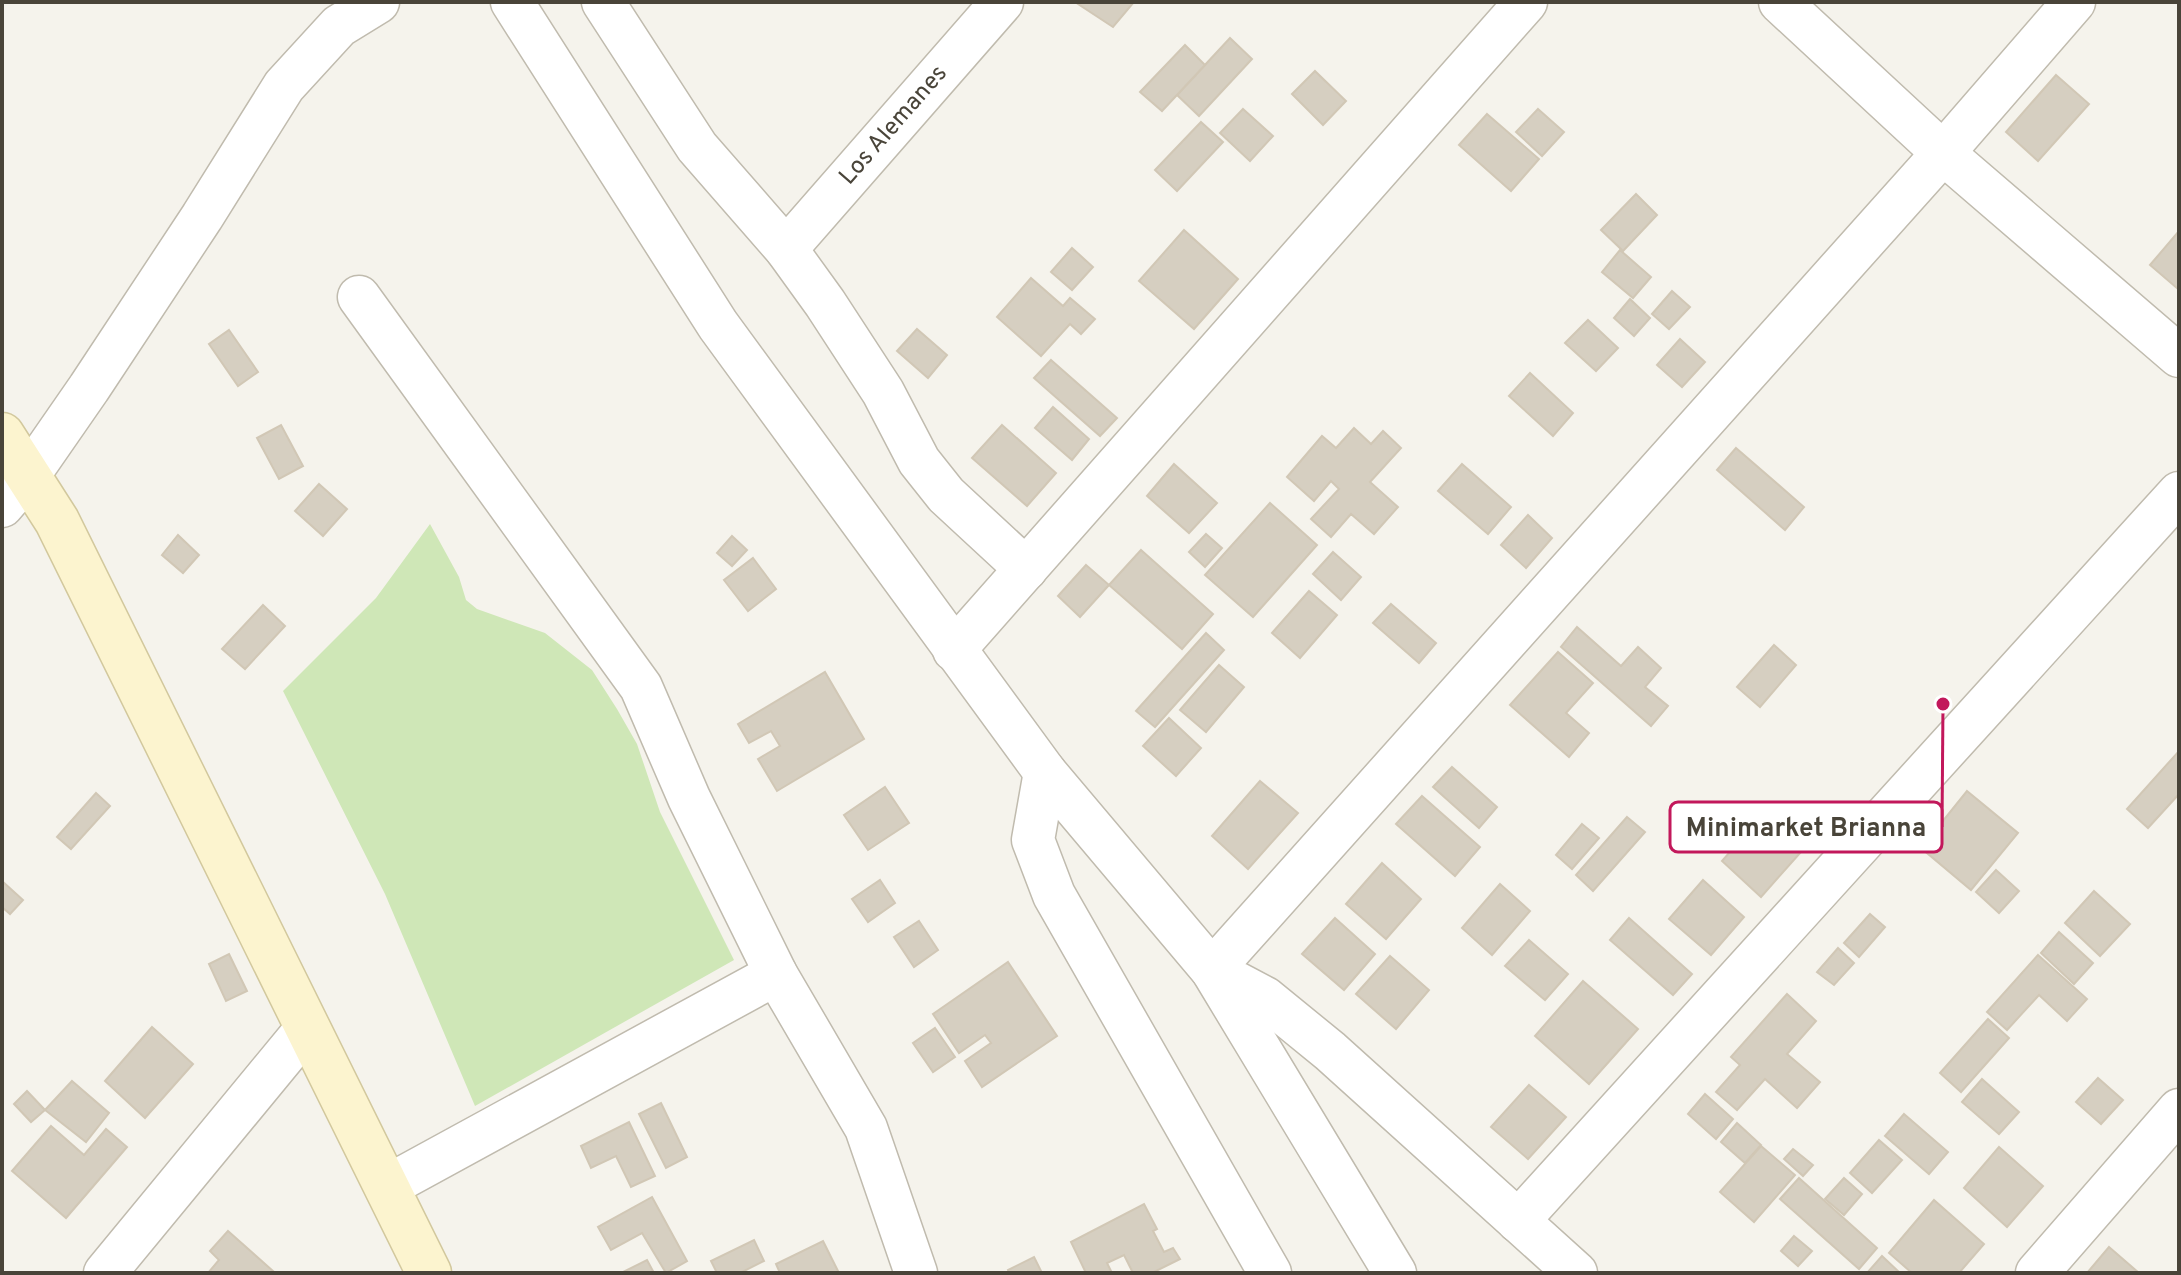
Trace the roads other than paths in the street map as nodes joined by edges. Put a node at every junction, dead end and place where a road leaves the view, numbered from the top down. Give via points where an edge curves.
1 (378, 2) edge
2 (512, 2) edge
3 (603, 2) edge
4 (1002, 2) edge
5 (1526, 2) edge
6 (1780, 2) edge
7 (2074, 2) edge
8 (1943, 153) junction
9 (786, 249) junction
10 (359, 297) dead end
11 (2179, 356) edge
12 (2, 435) edge
13 (15, 491) edge
14 (2179, 493) edge
15 (1026, 569) junction
16 (954, 650) junction
17 (1045, 772) junction
18 (1212, 970) junction
19 (776, 974) junction
20 (307, 1028) junction
21 (2179, 1110) edge
22 (386, 1187) junction
23 (1518, 1221) junction
24 (105, 1273) edge
25 (429, 1273) edge
26 (916, 1273) edge
27 (1270, 1273) edge
28 (1395, 1273) edge
29 (1576, 1273) edge
30 (2037, 1273) edge

1 - 13 street via 339,26 284,86 89,388
2 - 16 street via 718,325
3 - 9 street via 697,147
4 - 9 street, Los Alemanes
5 - 15 street
6 - 8 street
7 - 8 street
8 - 11 street
8 - 18 street
9 - 15 street via 883,392 919,461 946,495
10 - 19 street via 641,687
12 - 13 street
13 - 20 street via 57,521
14 - 23 street
15 - 16 street
16 - 17 street
17 - 18 street
17 - 27 street via 1033,840 1054,895
18 - 23 street via 1265,998 1330,1051
18 - 28 street
19 - 22 street
19 - 26 street via 866,1128
20 - 22 street
20 - 24 street
21 - 30 street
22 - 25 street
23 - 29 street

